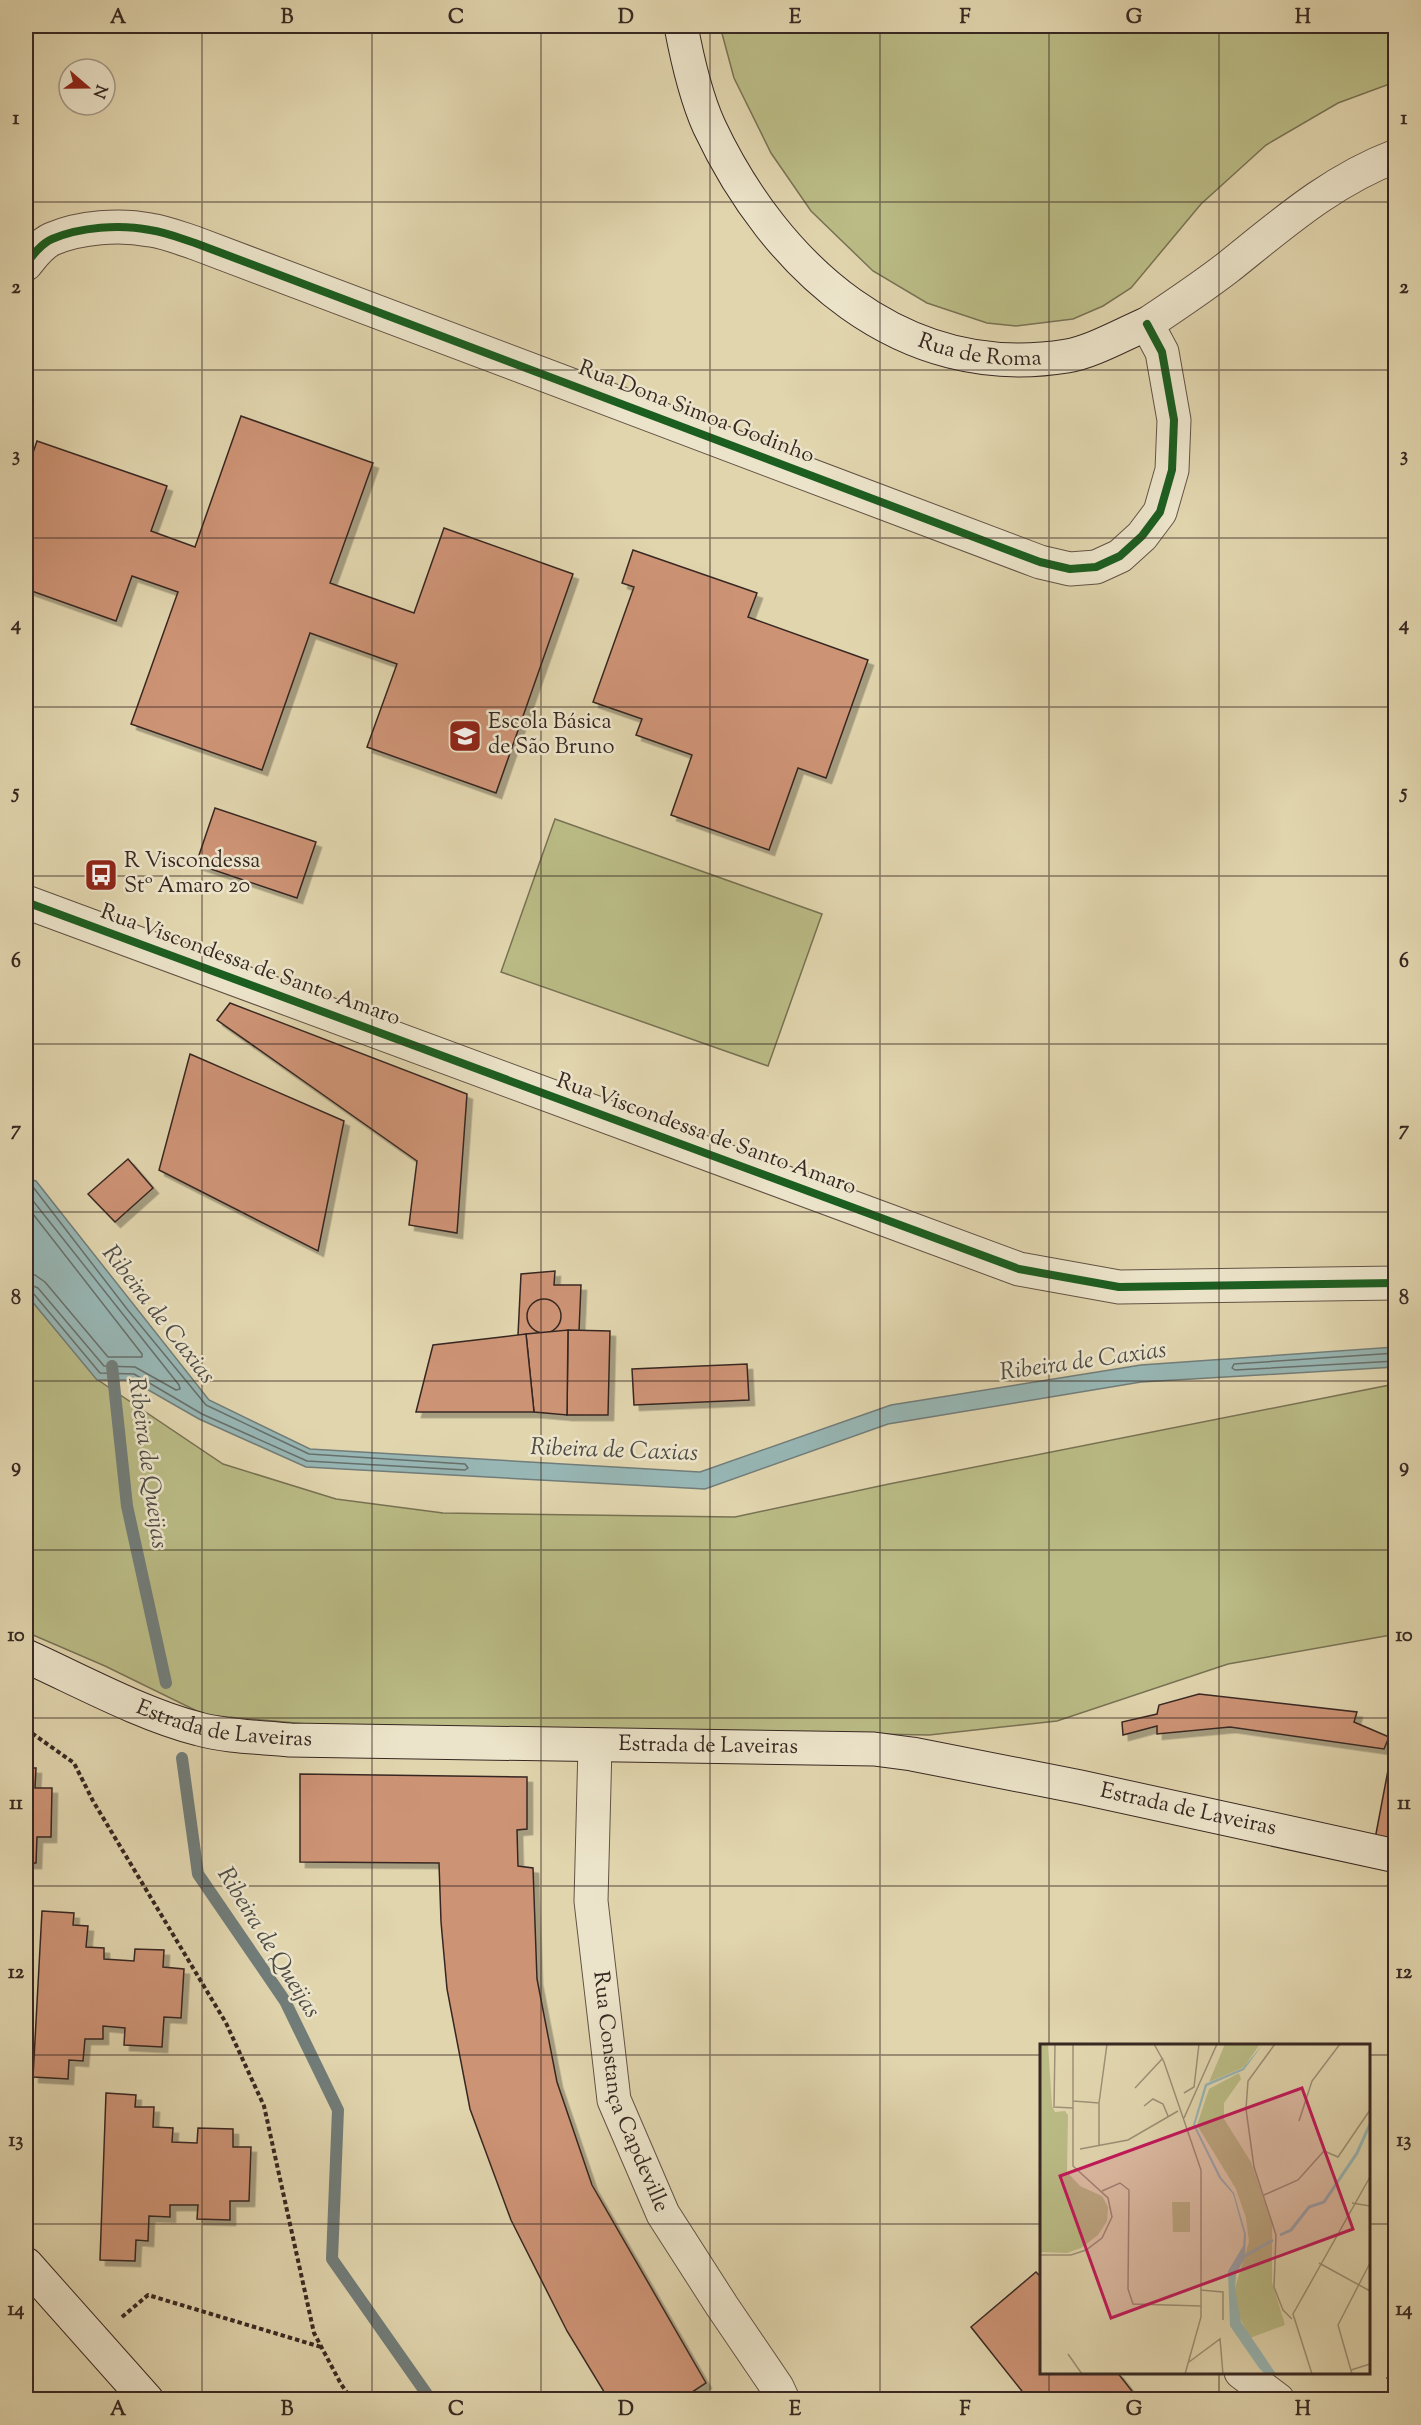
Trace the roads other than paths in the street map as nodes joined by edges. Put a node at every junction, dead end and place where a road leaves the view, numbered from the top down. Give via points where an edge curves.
1 (681, 26) edge
2 (1395, 156) edge
3 (26, 264) edge
4 (1147, 324) junction
5 (26, 902) edge
6 (1395, 1283) edge
7 (26, 1656) edge
8 (595, 1746) junction
9 (1395, 1856) edge
10 (26, 2264) edge
11 (1242, 2374) edge
12 (147, 2400) edge
13 (783, 2400) edge
14 (1278, 2400) edge

1 - 4 street, Rua de Roma via 708,124 734,174 767,223 799,261 840,297 887,328 968,354 1018,361 1069,356
2 - 4 street, Rua de Roma via 1344,179 1301,207 1225,269
3 - 4 street, Rua Dona Simoa Godinho via 34,252 51,240 75,232 149,230 195,243 1040,562 1070,569 1096,567 1120,556 1143,536 1160,512 1172,470 1174,420 1162,352
5 - 6 street, Rua Viscondessa de Santo Amaro via 1019,1269 1119,1287
7 - 8 street, Estrada de Laveiras via 153,1713 224,1734 290,1740
8 - 9 street, Estrada de Laveiras via 660,1744 912,1754 1080,1786
8 - 13 street, Rua Constança Capdeville via 591,1901 614,2100 663,2214
10 - 12 street
11 - 14 street

